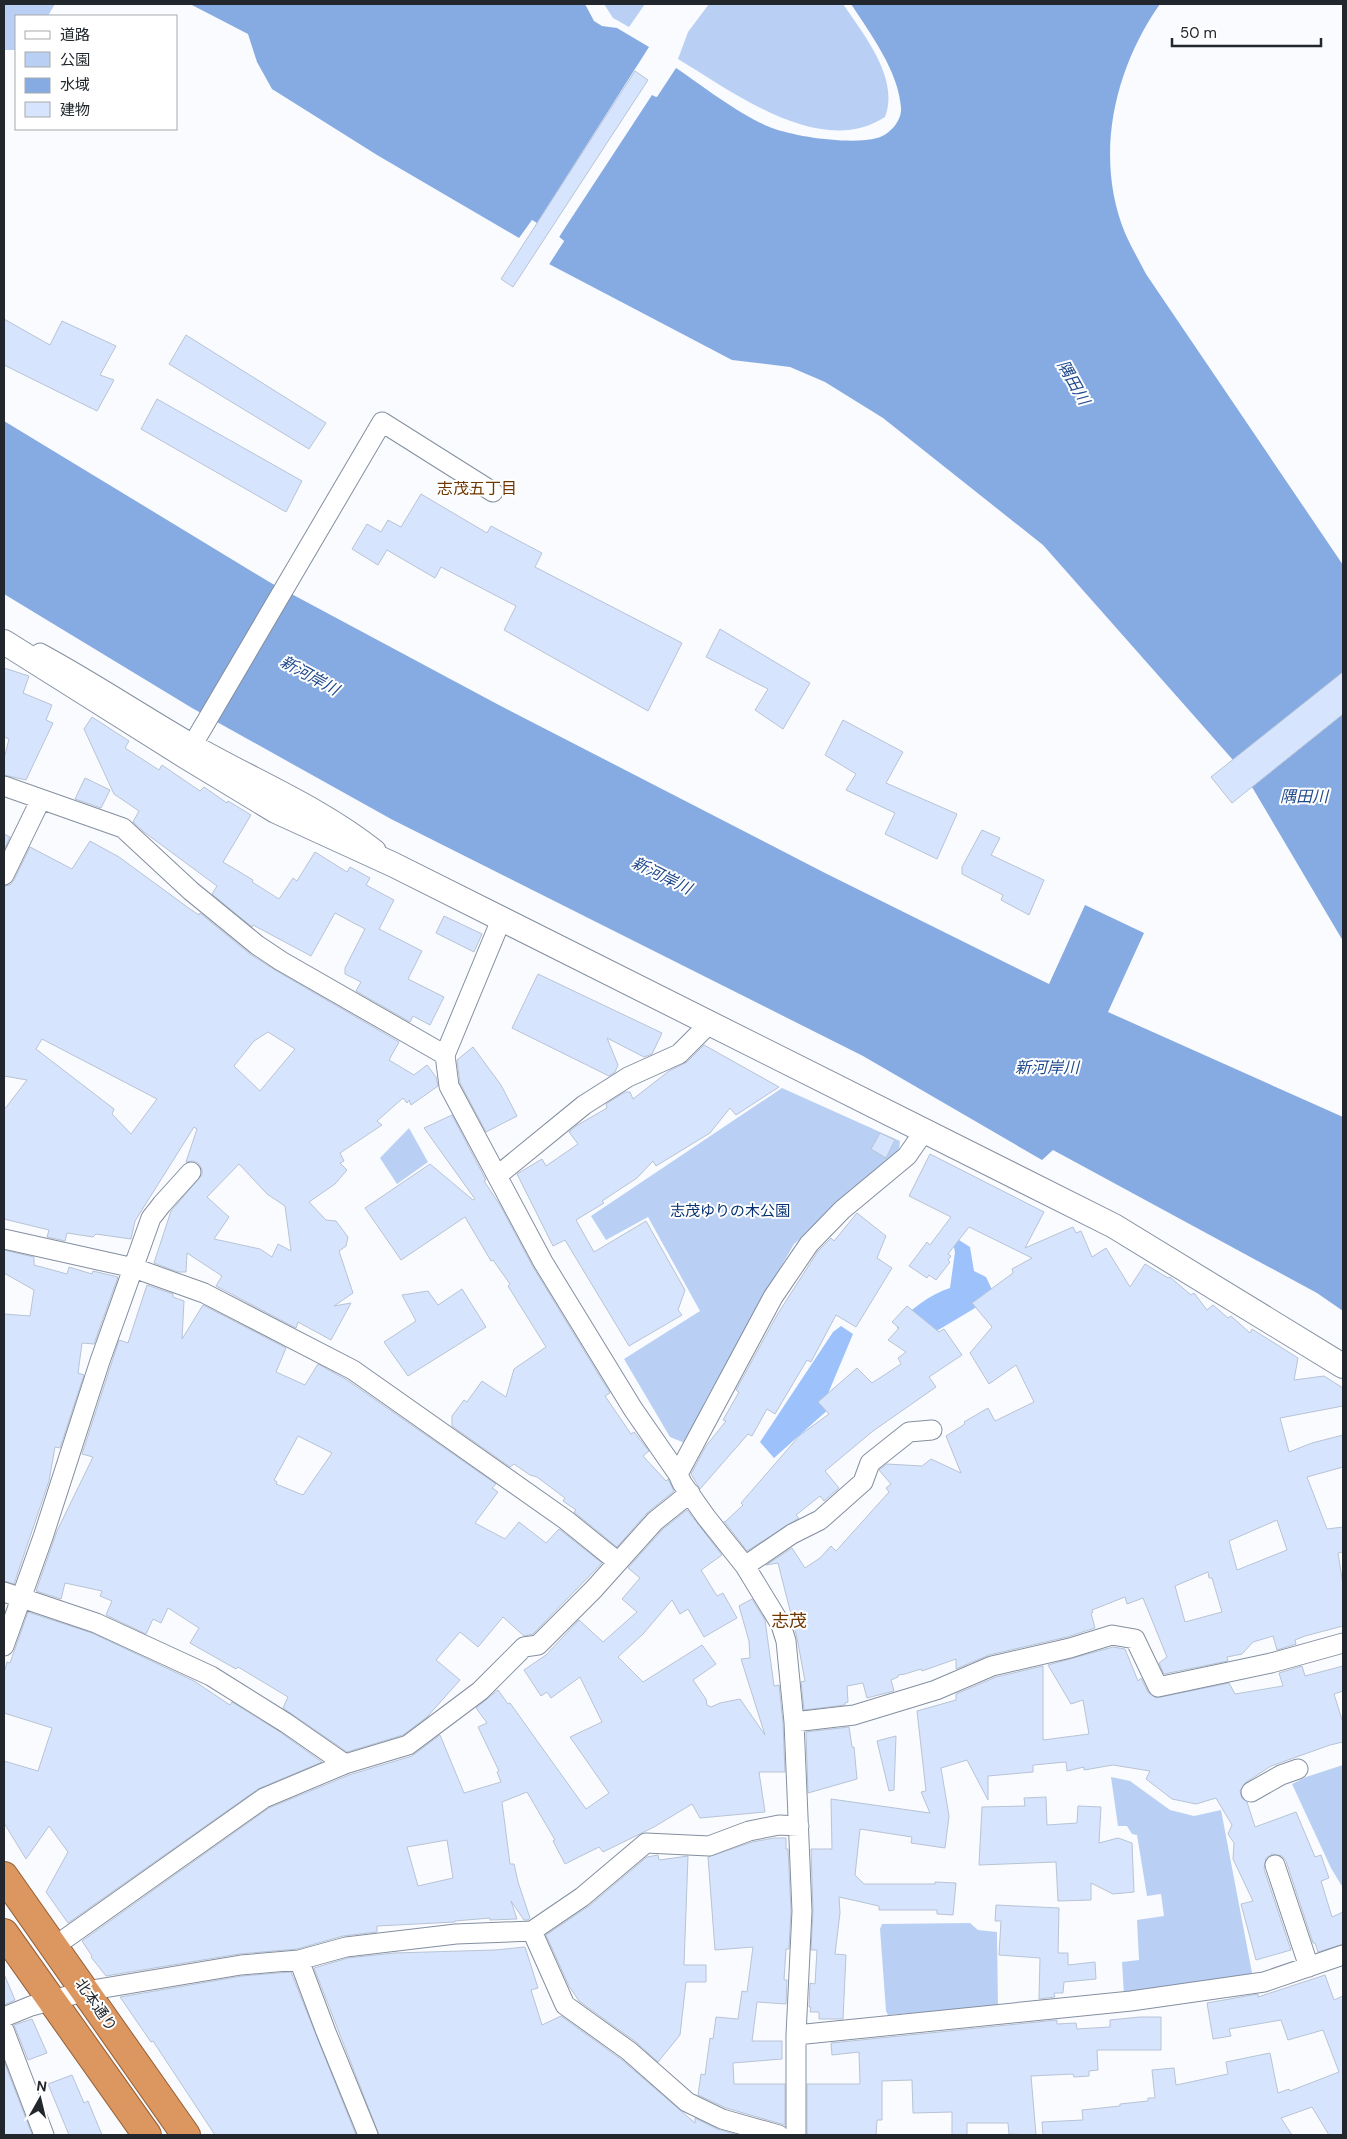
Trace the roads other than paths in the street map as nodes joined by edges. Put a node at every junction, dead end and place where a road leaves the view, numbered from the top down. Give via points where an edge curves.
1 (493, 492) dead end
2 (4, 633) edge
3 (4, 642) edge
4 (193, 744) junction
5 (4, 786) edge
6 (41, 799) junction
7 (394, 865) junction
8 (4, 876) edge
9 (501, 920) junction
10 (709, 1024) junction
11 (445, 1055) junction
12 (925, 1130) junction
13 (192, 1172) dead end
14 (497, 1176) junction
15 (4, 1239) edge
16 (134, 1268) junction
17 (1343, 1366) edge
18 (932, 1430) dead end
19 (678, 1474) junction
20 (690, 1493) junction
21 (618, 1562) junction
22 (745, 1566) junction
23 (12, 1595) edge
24 (1343, 1644) edge
25 (4, 1646) edge
26 (794, 1722) junction
27 (345, 1764) junction
28 (1298, 1769) dead end
29 (1251, 1792) dead end
30 (799, 1826) junction
31 (1276, 1865) dead end
32 (4, 1876) edge
33 (532, 1931) junction
34 (4, 1933) edge
35 (55, 1946) junction
36 (1343, 1955) edge
37 (299, 1960) junction
38 (1309, 1967) junction
39 (86, 1990) junction
40 (50, 2001) junction
41 (4, 2017) edge
42 (4, 2030) edge
43 (796, 2035) junction
44 (44, 2135) edge
45 (146, 2135) edge
46 (186, 2135) edge
47 (368, 2135) edge
48 (779, 2135) edge
49 (796, 2135) edge

1 - 4 street via 382,422
2 - 4 street via 72,670
3 - 7 street via 276,811
4 - 7 street via 354,832
5 - 6 street
6 - 8 street
6 - 11 street via 123,828 191,891 281,962
7 - 9 street
9 - 10 street
9 - 11 street
10 - 12 street
10 - 14 street via 679,1054 628,1077 584,1105
11 - 14 street via 449,1086
12 - 17 street via 1114,1226
12 - 19 street via 907,1156 842,1210 809,1244 773,1297
13 - 16 street via 151,1218
14 - 19 street via 544,1265 633,1409
15 - 16 street
16 - 21 street via 204,1293 353,1370 566,1520
16 - 23 street via 43,1537
18 - 22 street via 909,1432 870,1463 863,1482 820,1520 792,1534
19 - 20 street
20 - 21 street via 655,1522
20 - 22 street
21 - 27 street via 538,1645 524,1647 466,1702 408,1744
22 - 26 street via 781,1624 786,1641
23 - 25 street
23 - 27 street via 96,1623 211,1676
24 - 26 street via 1158,1687 1135,1639 1112,1635 992,1666 936,1690 854,1715
26 - 30 street
27 - 35 street via 264,1798
28 - 29 street
30 - 33 street via 779,1825 748,1831 709,1846 646,1843 582,1897
30 - 43 street via 802,1911
31 - 38 street
32 - 35 highway, 北本通り
33 - 37 street via 389,1941 346,1947
33 - 48 street via 565,2005 629,2051 687,2102 722,2119
34 - 40 highway
35 - 39 highway, 北本通り
36 - 38 street
37 - 39 street via 226,1967
37 - 47 street
38 - 43 street via 1264,1982 1131,2001
39 - 40 street
39 - 46 highway, 北本通り
40 - 41 street
40 - 45 highway
42 - 44 street
43 - 49 street

